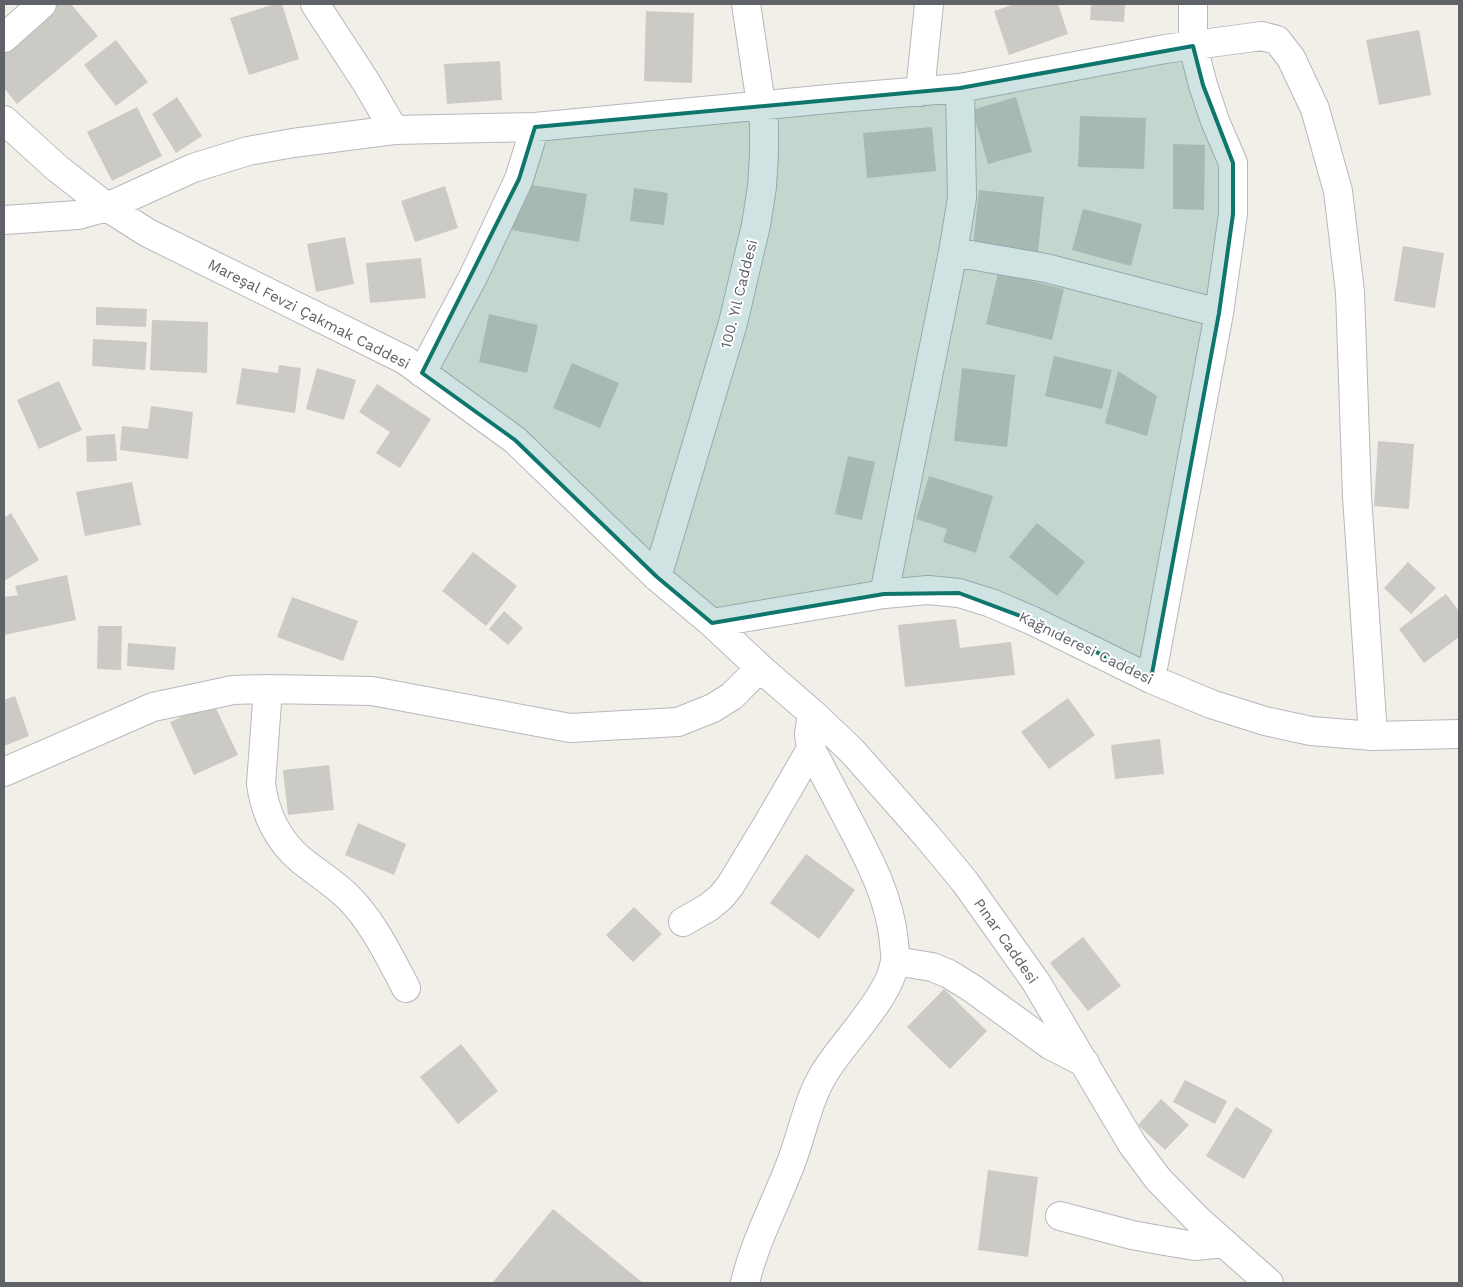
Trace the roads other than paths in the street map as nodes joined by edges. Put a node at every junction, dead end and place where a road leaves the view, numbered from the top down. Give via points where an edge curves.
1 (42, 4) edge
2 (314, 4) edge
3 (746, 4) edge
4 (929, 4) edge
5 (1194, 4) edge
6 (4, 38) edge
7 (1193, 46) junction
8 (960, 88) junction
9 (920, 92) junction
10 (761, 106) junction
11 (5, 124) edge
12 (535, 127) junction
13 (394, 130) junction
14 (106, 207) junction
15 (4, 220) edge
16 (953, 252) junction
17 (1219, 313) junction
18 (422, 373) junction
19 (657, 577) junction
20 (884, 594) junction
21 (712, 622) junction
22 (760, 668) junction
23 (1151, 679) junction
24 (268, 689) junction
25 (812, 713) junction
26 (1459, 734) edge
27 (1373, 736) junction
28 (811, 749) junction
29 (4, 772) edge
30 (682, 922) dead end
31 (895, 961) junction
32 (406, 988) dead end
33 (1085, 1063) junction
34 (1060, 1216) dead end
35 (1224, 1243) junction
36 (745, 1283) edge
37 (1269, 1283) edge

1 - 6 street
2 - 13 street
3 - 10 street, 100. Yıl Caddesi
4 - 9 street
5 - 7 street
7 - 8 street
7 - 17 street via 1203,85 1233,163 1234,214
7 - 27 street via 1262,36 1278,40 1291,58 1316,109 1338,191 1350,292 1357,496
8 - 9 street
8 - 16 street via 962,198
9 - 10 street
10 - 12 street
10 - 19 street, 100. Yıl Caddesi via 764,154 756,225 734,323
11 - 14 street, Mareşal Fevzi Çakmak Caddesi
12 - 13 street
12 - 18 street via 519,178 474,275
13 - 14 street via 248,151 193,168
14 - 15 street via 55,218
14 - 18 street, Mareşal Fevzi Çakmak Caddesi via 148,233 405,360
16 - 17 street via 1046,268
16 - 20 street
17 - 23 street
18 - 19 street, Mareşal Fevzi Çakmak Caddesi via 515,440
19 - 21 street, Mareşal Fevzi Çakmak Caddesi
20 - 21 street, Kağnıderesi Caddesi
20 - 23 street, Kağnıderesi Caddesi via 928,590 958,592 1031,620
21 - 22 street, Pınar Caddesi
22 - 24 street via 732,696 713,708 678,722 570,728 372,691
22 - 25 street, Pınar Caddesi
23 - 27 street, Kağnıderesi Caddesi via 1211,704 1265,721 1311,731
24 - 29 street via 233,690 153,707
24 - 32 street via 261,784 271,822 300,860 347,896 365,918
25 - 28 street
25 - 33 street, Pınar Caddesi via 852,751 965,882 1036,982
26 - 27 street, Kağnıderesi Caddesi
28 - 30 street via 726,892 709,907
28 - 31 street via 872,863 885,896 893,931
31 - 33 street via 948,974 1050,1045
31 - 36 street via 888,986 824,1072 809,1104 799,1143 758,1241
33 - 35 street, Pınar Caddesi via 1132,1144 1158,1179
34 - 35 street via 1165,1242 1195,1246
35 - 37 street, Pınar Caddesi

